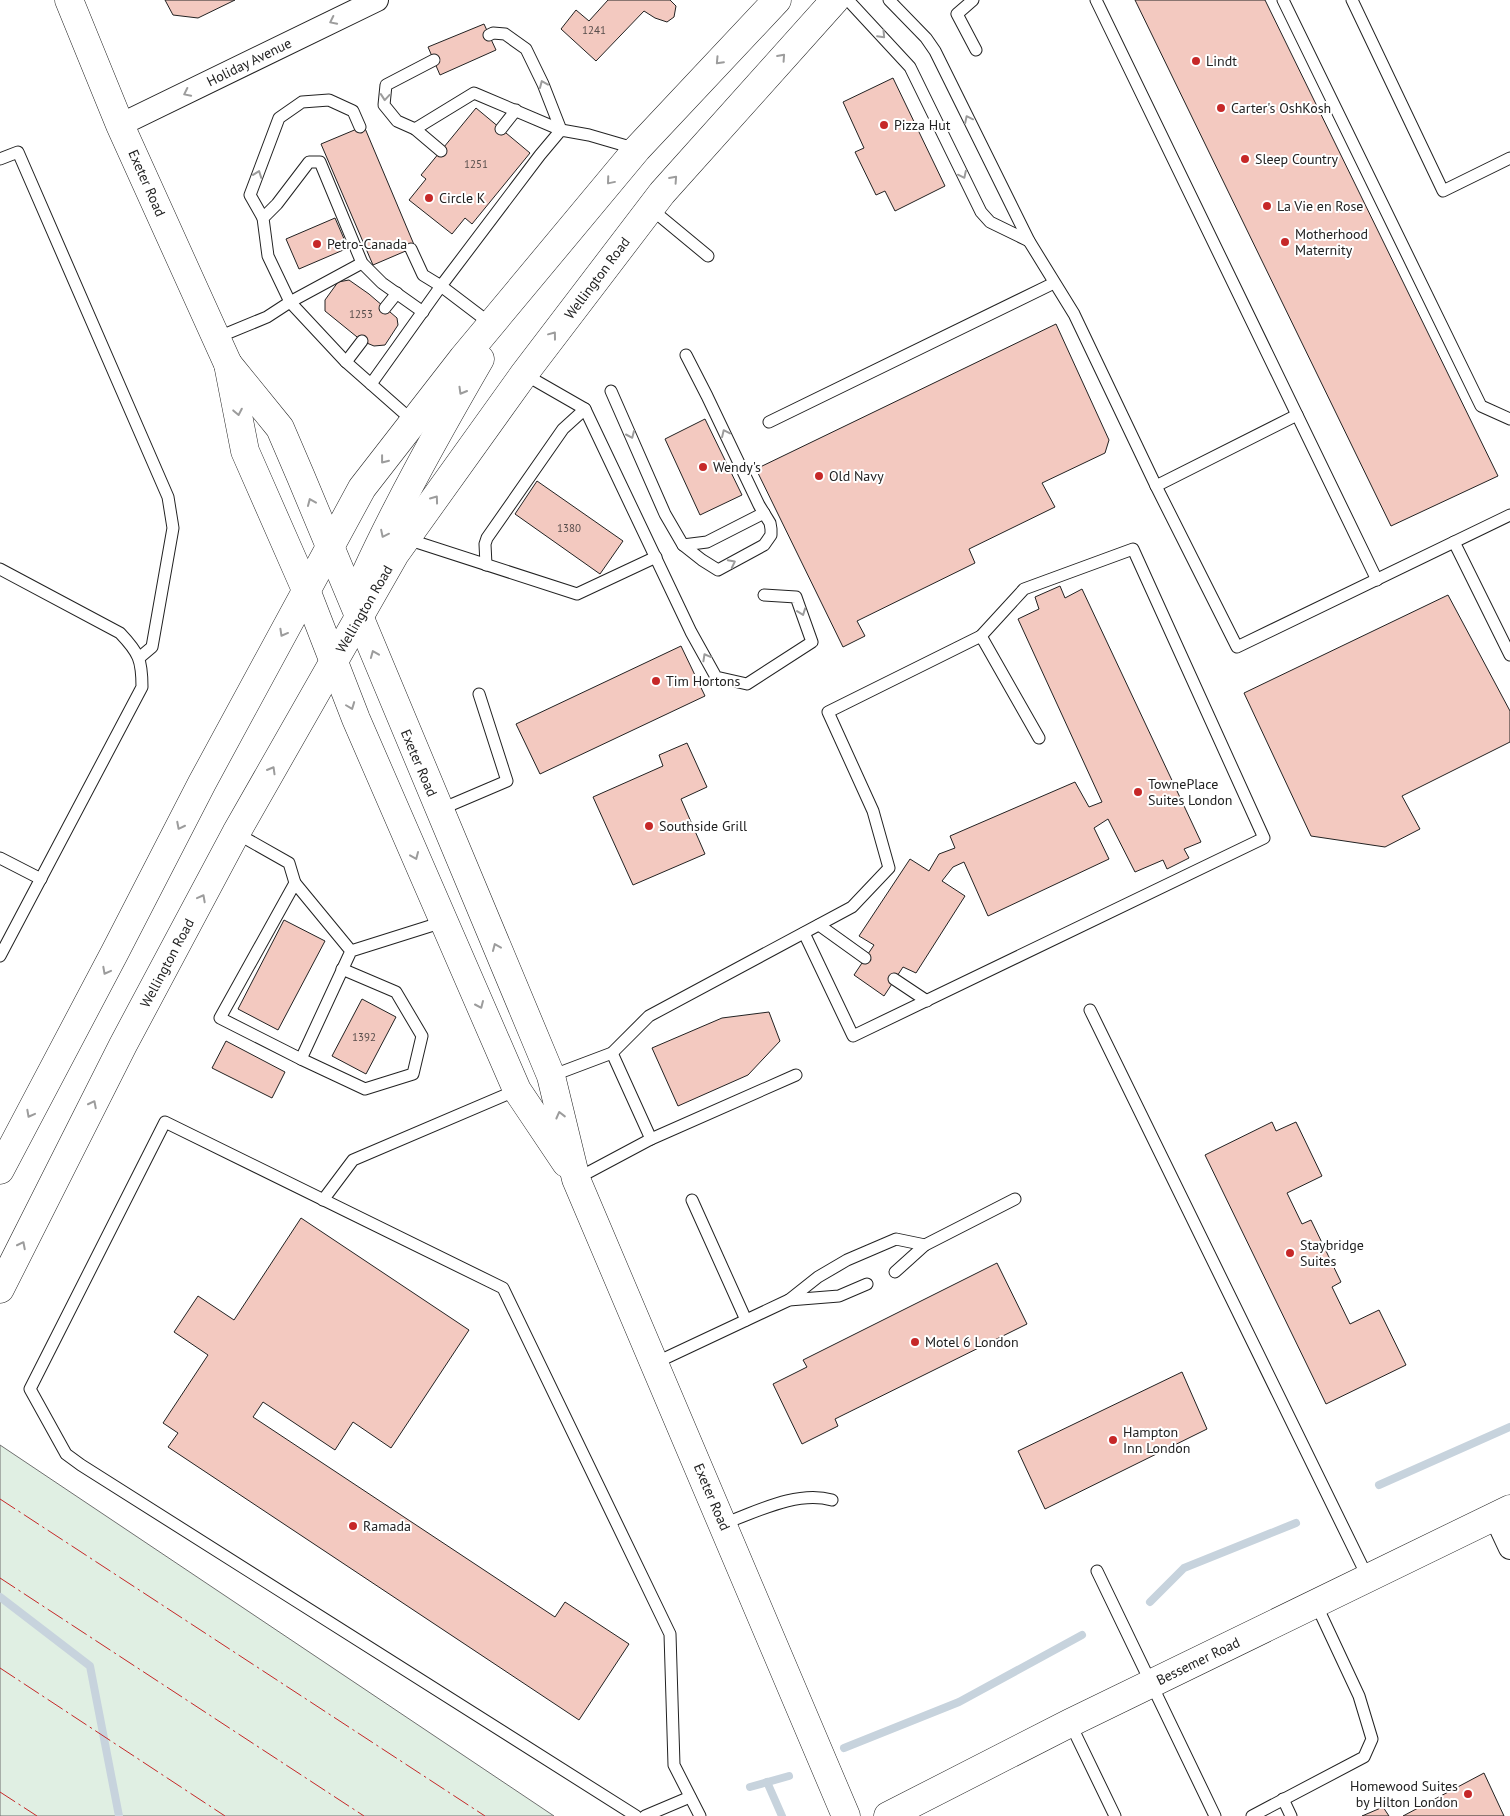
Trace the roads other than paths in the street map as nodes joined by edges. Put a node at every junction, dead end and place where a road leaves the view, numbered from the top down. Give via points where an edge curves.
1 (69, 0) edge
2 (377, 0) edge
3 (835, 0) edge
4 (848, 0) edge
5 (889, 0) edge
6 (972, 0) edge
7 (1096, 0) edge
8 (1283, 0) edge
9 (1352, 0) edge
10 (774, 1) edge
11 (489, 35) dead end
12 (976, 50) dead end
13 (434, 60) dead end
14 (516, 110) junction
15 (120, 125) junction
16 (360, 128) dead end
17 (415, 129) junction
18 (501, 129) dead end
19 (561, 130) junction
20 (636, 149) junction
21 (441, 151) dead end
22 (1510, 158) edge
23 (0, 159) edge
24 (650, 208) junction
25 (263, 218) junction
26 (1028, 241) junction
27 (411, 249) dead end
28 (708, 256) dead end
29 (362, 263) junction
30 (1054, 283) junction
31 (441, 286) junction
32 (521, 288) junction
33 (397, 293) junction
34 (290, 302) junction
35 (385, 308) dead end
36 (423, 312) junction
37 (491, 324) junction
38 (216, 338) junction
39 (362, 341) dead end
40 (686, 355) dead end
41 (346, 362) junction
42 (228, 364) junction
43 (524, 374) junction
44 (371, 384) junction
45 (611, 391) dead end
46 (585, 409) junction
47 (1297, 415) junction
48 (1510, 419) edge
49 (414, 422) junction
50 (769, 422) dead end
51 (1156, 486) junction
52 (764, 513) junction
53 (1510, 515) edge
54 (407, 539) junction
55 (1454, 542) junction
56 (683, 545) junction
57 (330, 547) junction
58 (656, 557) junction
59 (486, 565) junction
60 (0, 569) edge
61 (1377, 580) junction
62 (306, 590) junction
63 (764, 595) dead end
64 (355, 610) junction
65 (981, 636) junction
66 (1510, 655) edge
67 (138, 658) junction
68 (334, 661) junction
69 (479, 694) dead end
70 (1039, 738) dead end
71 (439, 810) junction
72 (236, 834) junction
73 (0, 858) edge
74 (41, 879) junction
75 (296, 884) junction
76 (443, 922) junction
77 (819, 925) junction
78 (804, 933) junction
79 (351, 951) junction
80 (0, 956) edge
81 (865, 958) dead end
82 (342, 969) junction
83 (894, 980) dead end
84 (927, 1001) junction
85 (1090, 1010) dead end
86 (612, 1053) junction
87 (301, 1059) junction
88 (796, 1075) dead end
89 (551, 1076) junction
90 (517, 1090) junction
91 (651, 1139) junction
92 (0, 1170) edge
93 (576, 1179) junction
94 (1015, 1199) dead end
95 (323, 1200) junction
96 (692, 1200) dead end
97 (925, 1245) junction
98 (895, 1272) dead end
99 (866, 1284) dead end
100 (0, 1289) edge
101 (788, 1300) junction
102 (746, 1320) junction
103 (655, 1363) junction
104 (832, 1500) dead end
105 (1503, 1513) edge
106 (723, 1524) junction
107 (1510, 1548) edge
108 (1097, 1571) dead end
109 (1368, 1578) junction
110 (1316, 1604) junction
111 (1150, 1684) junction
112 (1070, 1723) junction
113 (690, 1797) junction
114 (1283, 1799) junction
115 (636, 1816) edge
116 (645, 1816) edge
117 (700, 1816) edge
118 (846, 1816) edge
119 (888, 1816) edge
120 (1115, 1816) edge
121 (1215, 1816) edge
122 (1252, 1816) edge
123 (1291, 1816) edge

1 - 15 main road, Exeter Road
2 -> 15 street, Holiday Avenue
24 -> 3 main road, Wellington Road
4 -> 26 lane via 910,67 981,212 990,222
26 -> 5 lane via 931,44
6 - 12 lane via 957,14
7 - 47 lane
8 - 48 lane via 1481,406
9 - 22 lane via 1443,191
10 -> 20 main road
19 -> 11 lane via 544,84 526,49 504,34
13 -> 17 lane via 386,85 384,105 397,121
14 - 17 lane via 474,93
14 - 18 lane
14 - 19 lane
15 - 38 main road, Exeter Road
25 -> 16 lane via 250,195 279,118 302,102 329,100 353,111
17 - 21 lane
19 - 20 lane
19 - 31 lane via 498,202
20 -> 32 main road
23 - 67 lane via 18,152 168,497 174,528 154,638 152,647
24 - 28 lane
43 -> 24 main road, Wellington Road
25 - 29 lane via 309,162 320,162
25 - 34 lane via 268,256
26 - 30 lane
27 - 31 lane via 423,276
29 - 33 lane
29 - 34 lane
30 - 50 lane
30 - 51 lane via 1074,314
31 - 36 lane
31 - 37 lane
32 - 37 main road
32 -> 64 main road via 384,533
33 - 35 lane
33 - 36 lane
34 - 38 lane via 267,317
34 - 41 lane
36 - 44 lane
37 - 49 main road
38 - 42 main road, Exeter Road
39 - 41 lane
52 -> 40 lane
41 - 44 lane
57 -> 42 main road, Exeter Road via 280,428
42 -> 62 main road, Exeter Road via 245,450
43 - 46 lane
54 -> 43 main road, Wellington Road
44 - 49 lane
45 -> 56 lane via 665,514
46 - 58 lane
46 - 59 lane via 563,429 487,538
47 - 51 lane
47 - 61 lane
49 -> 57 main road via 362,488
51 - 61 lane via 1237,647
52 - 56 lane via 707,542
56 -> 52 lane via 718,570 768,542 771,529
53 - 55 lane
54 - 59 lane
54 - 64 main road, Wellington Road
55 - 61 lane
55 - 66 lane
57 - 62 main road
57 - 64 main road, Exeter Road
58 - 59 lane via 577,594
63 -> 58 lane via 796,597 812,642 748,684 716,676 691,632
60 - 67 lane via 120,633 134,648
62 - 68 main road, Exeter Road
62 -> 92 main road
64 - 68 main road, Wellington Road
71 -> 64 main road, Exeter Road
65 - 70 lane
65 - 77 lane via 828,712 873,810 889,868 852,907
65 - 84 lane via 1024,589 1133,549 1264,838
67 - 74 lane via 142,666 142,687
72 -> 68 main road, Wellington Road
68 -> 76 main road, Exeter Road
69 - 71 lane via 507,781
89 -> 71 main road, Exeter Road
72 - 75 lane via 289,863
100 -> 72 main road, Wellington Road via 123,1045
73 - 74 lane
74 - 80 lane
75 - 79 lane
75 - 87 lane via 220,1018
76 - 79 lane
76 -> 90 main road, Exeter Road
77 - 78 lane
77 - 81 lane
78 - 84 lane via 853,1036
78 - 86 lane via 649,1016
79 - 82 lane
82 - 87 lane
82 - 87 lane via 396,992 422,1036 413,1074 365,1089
83 - 84 lane
85 - 109 lane
86 - 89 lane
86 - 91 lane
88 - 91 lane
93 -> 89 main road, Exeter Road
90 - 93 main road, Exeter Road
90 - 95 lane via 353,1160
91 - 93 lane
93 - 103 main road, Exeter Road
94 - 97 lane
95 - 113 lane via 503,1288 670,1634 674,1765
95 - 115 lane via 165,1122 30,1389 66,1454 81,1465
96 - 102 lane
97 - 98 lane
97 - 101 lane via 896,1238 847,1260
99 - 101 lane via 838,1296
101 - 102 lane
102 - 103 lane
103 - 106 main road, Exeter Road
104 - 106 lane via 824,1497 797,1498
105 - 107 street
105 - 109 main road, Bessemer Road
106 - 118 main road, Exeter Road
108 - 111 lane
109 - 110 main road, Bessemer Road
110 - 111 main road, Bessemer Road
110 - 114 lane via 1359,1696 1372,1738 1364,1757
111 - 112 main road, Bessemer Road
111 - 121 lane
112 - 119 main road, Bessemer Road
112 - 120 lane
113 - 116 lane
113 - 117 lane
114 - 122 lane
114 - 123 lane

